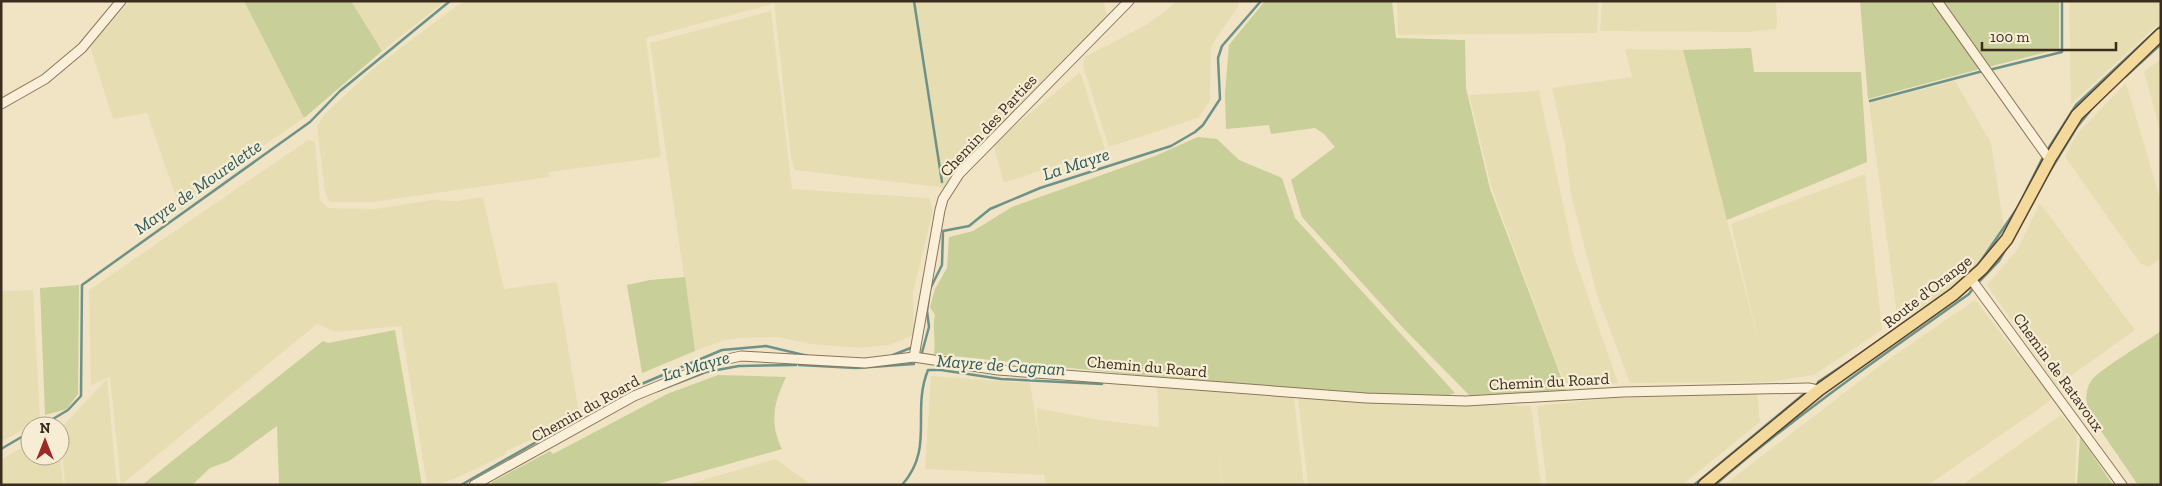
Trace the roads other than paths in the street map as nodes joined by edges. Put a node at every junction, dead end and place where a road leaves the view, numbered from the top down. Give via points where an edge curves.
1 (121, 1) edge
2 (1129, 1) edge
3 (1937, 1) edge
4 (2161, 34) edge
5 (1, 104) edge
6 (2051, 157) junction
7 (1971, 279) junction
8 (914, 357) junction
9 (1819, 390) junction
10 (474, 485) edge
11 (1704, 485) edge
12 (2122, 485) edge

1 - 5 street via 82,48 45,79
2 - 8 street, Chemin des Parties via 1018,112 951,186 940,210
3 - 6 street via 2047,156
4 - 6 main road, Route d'Orange via 2084,107
6 - 7 main road, Route d'Orange via 2007,239
7 - 9 main road, Route d'Orange
7 - 12 street, Chemin de Ratavoux
8 - 9 street, Chemin du Roard via 998,370 1366,398 1466,401 1624,392
8 - 10 street, Chemin du Roard via 864,362 741,356 719,361 634,396
9 - 11 main road, Route d'Orange

